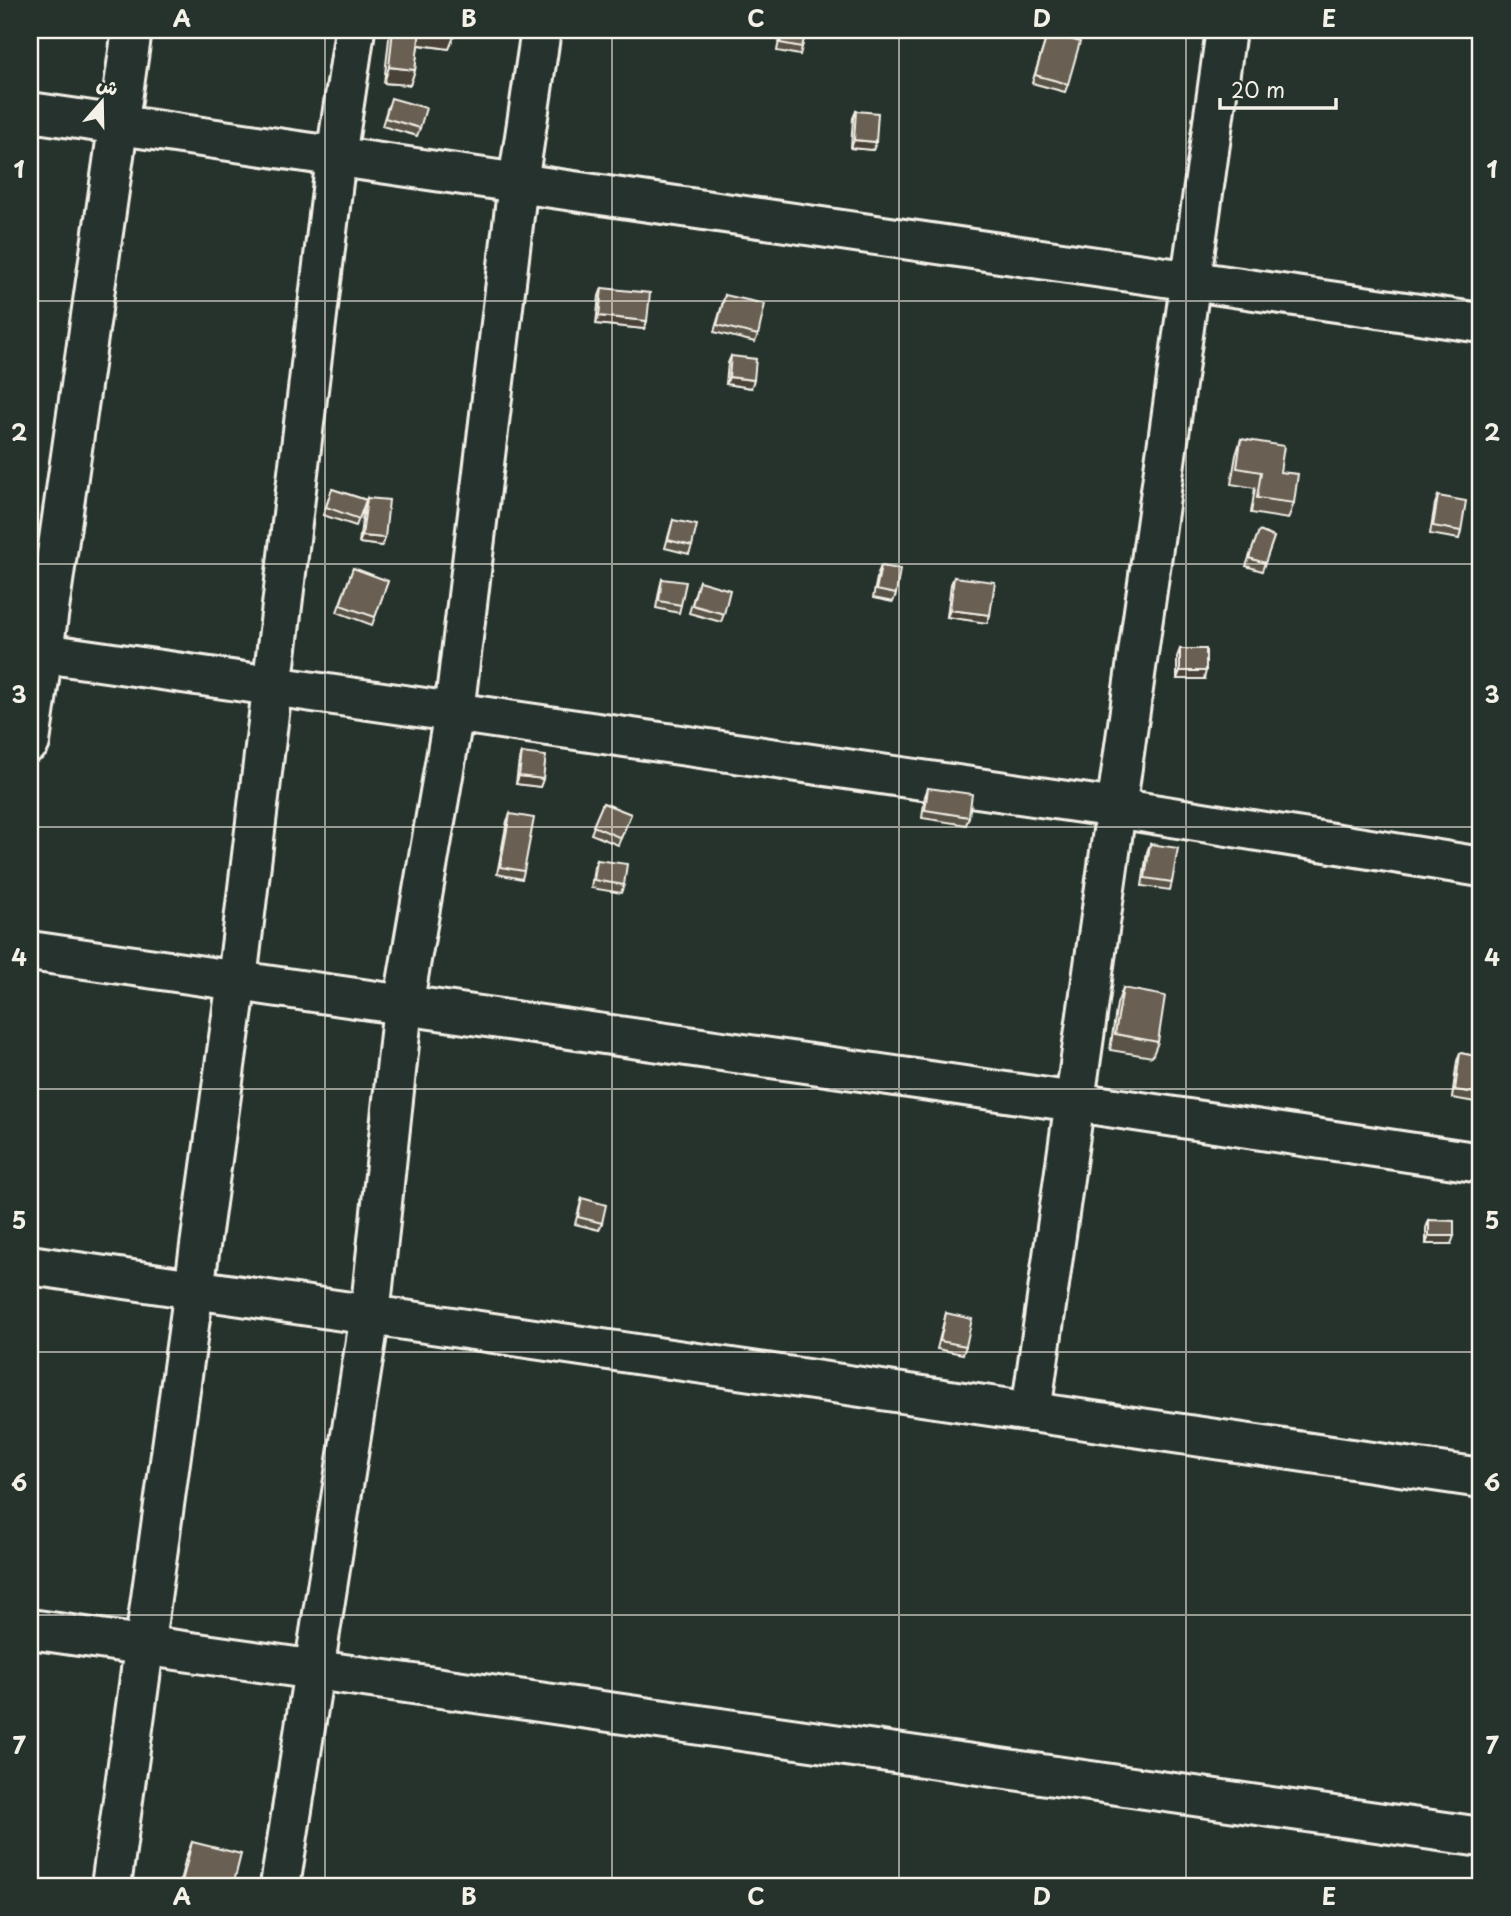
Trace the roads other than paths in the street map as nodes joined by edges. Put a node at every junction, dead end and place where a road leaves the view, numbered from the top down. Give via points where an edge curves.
1 (132, 30) edge
2 (355, 30) edge
3 (541, 30) edge
4 (1226, 30) edge
5 (30, 112) edge
6 (118, 125) junction
7 (336, 157) junction
8 (518, 183) junction
9 (1190, 280) junction
10 (1481, 323) edge
11 (36, 652) edge
12 (271, 686) junction
13 (454, 712) junction
14 (30, 742) edge
15 (1116, 808) junction
16 (1481, 867) edge
17 (30, 951) edge
18 (237, 980) junction
19 (403, 1006) junction
20 (1075, 1102) junction
21 (1481, 1163) edge
22 (30, 1265) edge
23 (196, 1290) junction
24 (370, 1315) junction
25 (1031, 1412) junction
26 (1481, 1478) edge
27 (30, 1629) edge
28 (145, 1646) junction
29 (315, 1670) junction
30 (1481, 1837) edge
31 (111, 1886) edge
32 (280, 1886) edge

1 - 6 street
2 - 7 street
3 - 8 street
4 - 9 street
5 - 6 street
6 - 7 street
6 - 11 street
7 - 8 street
7 - 12 street
8 - 9 street
8 - 13 street
9 - 10 street
9 - 15 street
11 - 12 street
11 - 14 street
12 - 13 street
12 - 18 street
13 - 15 street
13 - 19 street
15 - 16 street
15 - 20 street
17 - 18 street
18 - 19 street
18 - 23 street
19 - 20 street
19 - 24 street
20 - 21 street
20 - 25 street
22 - 23 street
23 - 24 street
23 - 28 street
24 - 25 street
24 - 29 street
25 - 26 street
27 - 28 street
28 - 29 street
28 - 31 street
29 - 30 street
29 - 32 street

